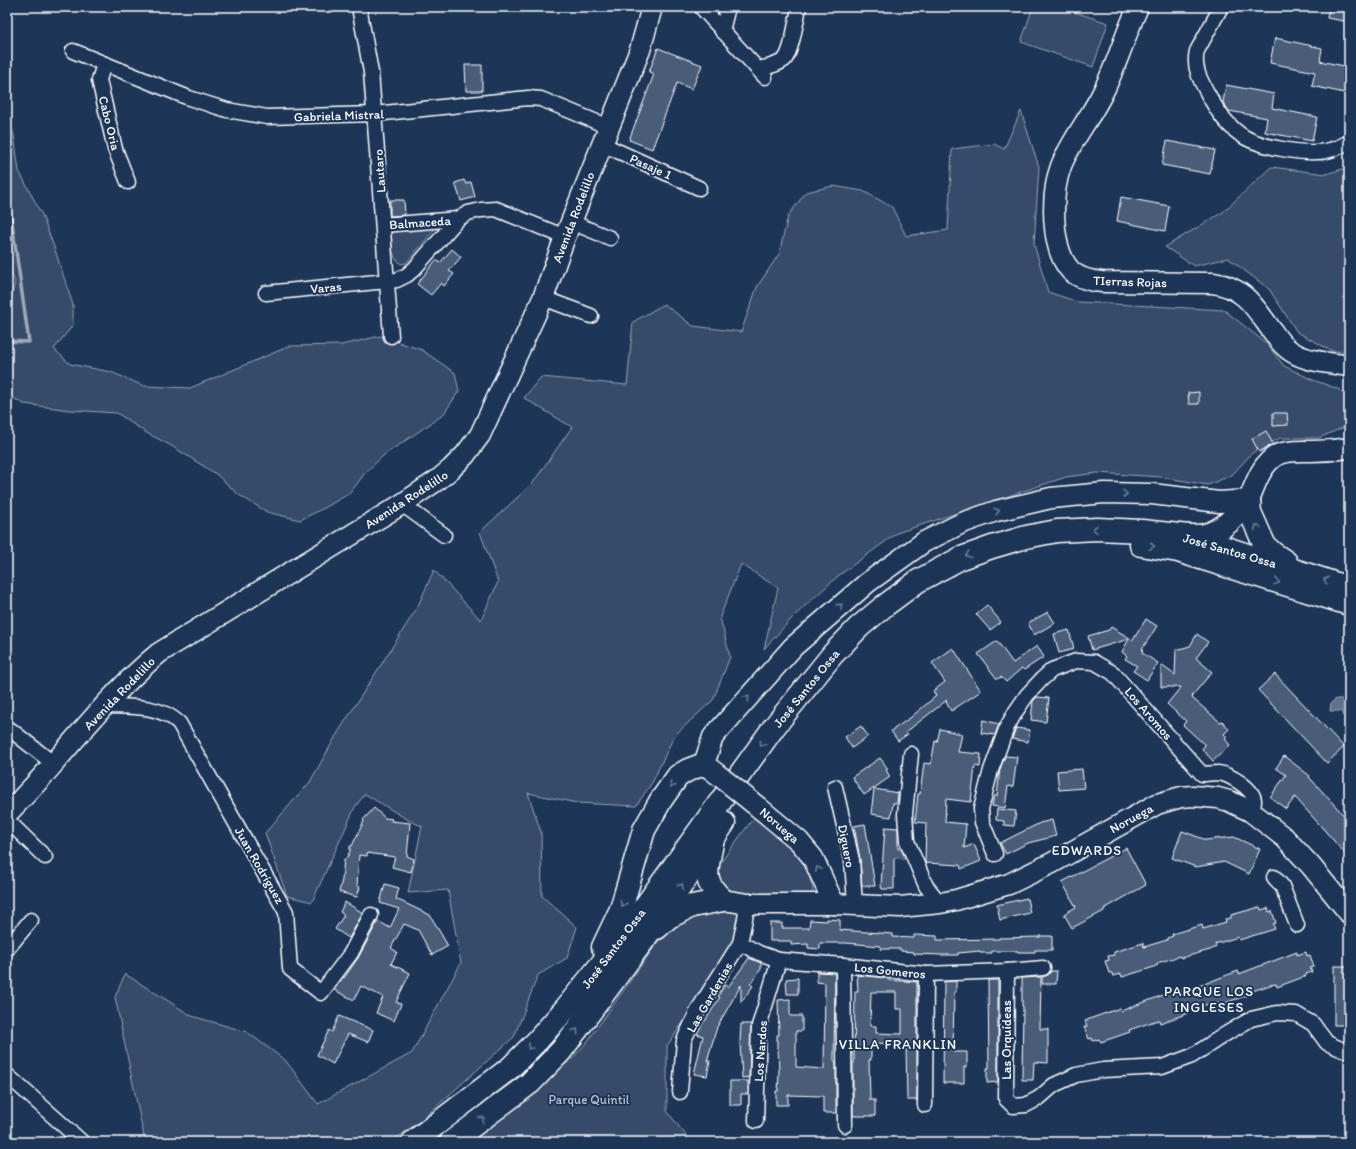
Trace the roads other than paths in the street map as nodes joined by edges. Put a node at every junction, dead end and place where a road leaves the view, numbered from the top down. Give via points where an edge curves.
1 (359, 7) edge
2 (652, 7) edge
3 (701, 7) edge
4 (728, 7) edge
5 (799, 7) edge
6 (1138, 7) edge
7 (1221, 7) edge
8 (722, 31) junction
9 (74, 51) dead end
10 (104, 64) junction
11 (375, 114) junction
12 (606, 135) junction
13 (1349, 142) edge
14 (128, 182) dead end
15 (699, 188) dead end
16 (458, 219) junction
17 (383, 225) junction
18 (568, 230) junction
19 (610, 238) dead end
20 (387, 281) junction
21 (266, 292) dead end
22 (543, 298) junction
23 (591, 316) dead end
24 (391, 336) dead end
25 (1349, 366) edge
26 (1349, 448) edge
27 (1249, 500) junction
28 (402, 504) junction
29 (444, 535) dead end
30 (1189, 536) junction
31 (1303, 572) junction
32 (1349, 588) edge
33 (1349, 604) edge
34 (104, 706) junction
35 (7, 727) edge
36 (911, 754) dead end
37 (54, 764) junction
38 (710, 769) junction
39 (835, 787) dead end
40 (1250, 811) junction
41 (7, 814) edge
42 (7, 820) edge
43 (712, 838) junction
44 (995, 854) dead end
45 (45, 857) dead end
46 (1274, 876) dead end
47 (723, 900) junction
48 (940, 903) junction
49 (748, 904) junction
50 (834, 904) junction
51 (855, 905) junction
52 (1349, 913) edge
53 (371, 915) dead end
54 (31, 920) dead end
55 (1297, 925) dead end
56 (643, 941) junction
57 (740, 943) junction
58 (7, 949) edge
59 (779, 960) junction
60 (843, 965) junction
61 (1043, 968) dead end
62 (1007, 971) junction
63 (926, 974) junction
64 (566, 1008) junction
65 (1349, 1050) edge
66 (7, 1075) edge
67 (680, 1092) dead end
68 (925, 1105) dead end
69 (756, 1121) dead end
70 (845, 1125) dead end
71 (82, 1142) edge
72 (413, 1142) edge
73 (450, 1142) edge

1 - 11 street, Lautaro via 369,58
2 - 12 street, Avenida Rodelillo via 640,50
3 - 8 street
4 - 8 street
5 - 8 street via 785,59 761,73
6 - 25 street, TIerras Rojas via 1103,92 1061,167 1056,190 1055,222 1058,249 1064,262 1079,276 1102,282 1213,283 1228,286 1249,300 1278,340 1292,352 1306,358
7 - 13 street via 1197,51 1195,65 1204,88 1227,123 1245,137 1264,145 1301,151 1333,150
9 - 10 street, Gabriela Mistral
10 - 11 street, Gabriela Mistral via 189,98 266,117
10 - 14 street, Cabo Oria via 99,80 115,149
11 - 12 street, Gabriela Mistral via 528,98 541,99
11 - 17 street, Lautaro
12 - 15 street, Pasaje 1
12 - 18 street, Avenida Rodelillo
16 - 17 street, Balmaceda
16 - 18 street, Balmaceda via 468,213 496,209
16 - 20 street, Balmaceda via 414,269 397,280
17 - 20 street, Lautaro
18 - 19 street, Balmaceda
18 - 22 street, Avenida Rodelillo
20 - 21 street, Varas
20 - 24 street, Lautaro
22 - 23 street
22 - 28 street, Avenida Rodelillo via 480,435 451,469
26 - 27 street via 1278,454 1263,470
27 - 30 highway via 1228,523 1217,530 1206,535
31 -> 27 highway via 1265,546 1250,512
38 -> 27 street via 707,753 713,737 793,647 867,583 924,542 962,523 996,511 1051,498 1104,493 1152,494 1219,502
28 - 29 street
28 - 34 street, Avenida Rodelillo via 159,653 140,668
30 - 31 highway, José Santos Ossa
30 -> 64 highway, José Santos Ossa via 1097,529 1057,531 1026,537 961,558 918,581 883,607 859,626 833,654 774,727 620,941
32 -> 31 highway, José Santos Ossa
43 -> 33 highway, José Santos Ossa via 837,670 870,635 903,608 929,592 994,561 1039,549 1086,543 1155,547 1178,551
34 - 37 street, Avenida Rodelillo
34 - 53 street, Juan Rodríguez via 155,709 171,716 179,723 286,912 290,968 321,993 351,953
35 - 37 street
36 - 48 street via 905,814 907,841 926,886
37 - 41 street, Avenida Rodelillo
50 -> 38 street, Noruega, bridge via 813,858 799,841
38 -> 64 highway via 688,770 678,776 657,806 644,830 621,909 588,975
39 - 51 street, Diguero via 852,860
40 - 44 street, Los Aromos via 1254,802 1248,788 1219,773 1202,774 1113,673 1094,662 1076,661 1052,670 1042,679 1027,695 1007,727 991,770 981,809 982,822
40 - 48 street, Noruega via 1229,801 1205,796 1169,800 1010,884
40 - 52 street, Noruega via 1285,838
42 - 45 street
43 - 47 highway via 707,880
56 -> 43 highway, José Santos Ossa
46 - 55 street via 1282,886
47 - 49 street, Noruega
47 - 56 highway via 692,906 669,917
48 - 51 street, Noruega via 900,907
49 - 50 street, Noruega
49 - 57 street, Las Gardenias
50 - 51 street, Noruega
54 - 58 street
73 -> 56 highway, José Santos Ossa via 530,1083 561,1051
57 - 59 street, Los Gomeros
57 - 67 street, Las Gardenias via 699,1008 684,1040
59 - 60 street, Los Gomeros
59 - 69 street, Los Nardos via 759,1026
60 - 63 street, Los Gomeros
60 - 70 street
61 - 62 street, Los Gomeros
62 - 63 street, Los Gomeros
62 - 65 street, Las Orquídeas via 1006,1099 1013,1106 1026,1105 1054,1085 1076,1075 1103,1070 1162,1067 1192,1056 1251,1019 1277,1012 1296,1014 1313,1024 1327,1042 1343,1050
63 - 68 street
64 -> 72 highway, José Santos Ossa via 510,1068
66 - 71 street

